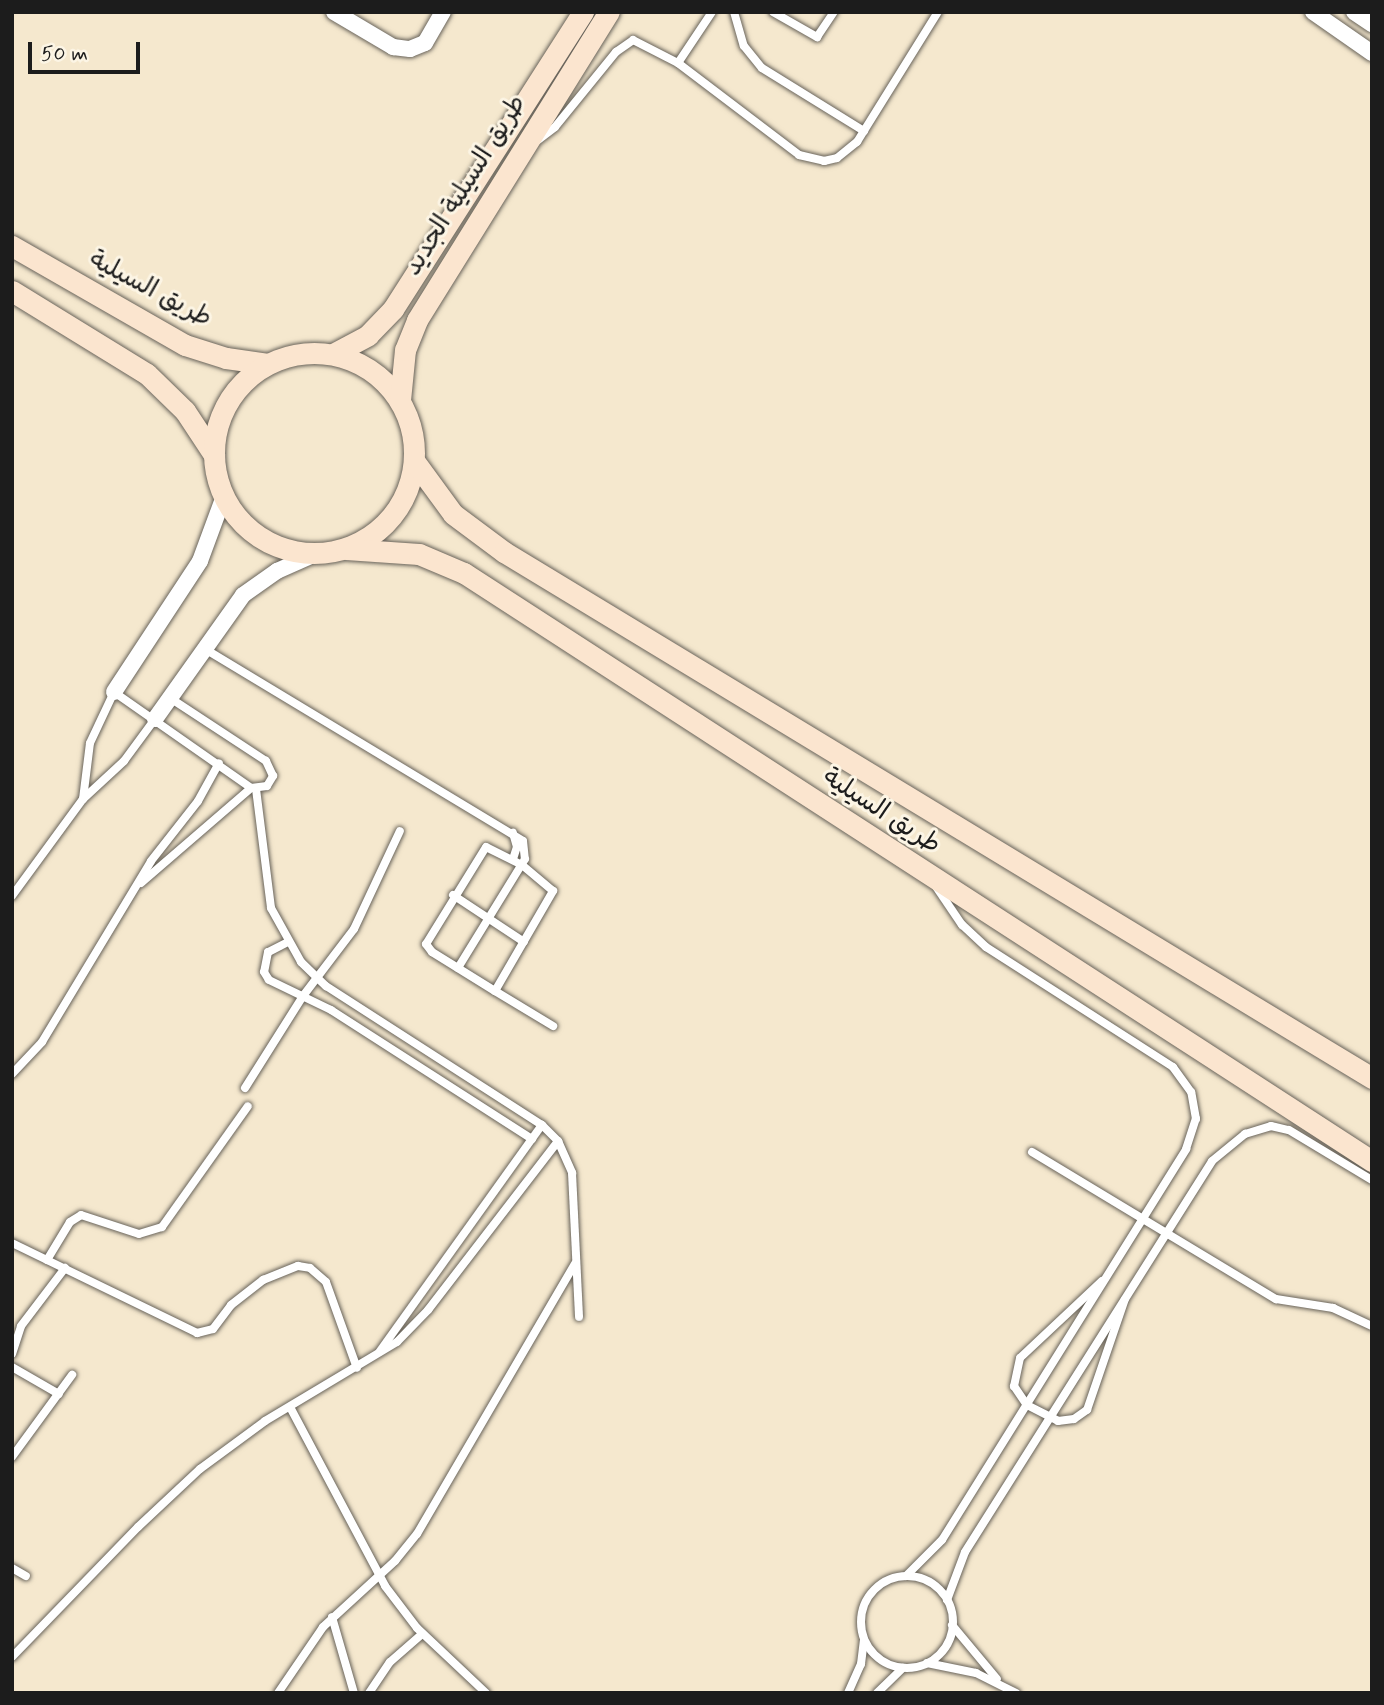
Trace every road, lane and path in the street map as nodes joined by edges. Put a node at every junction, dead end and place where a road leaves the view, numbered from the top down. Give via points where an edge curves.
1 (334, 12) edge
2 (443, 12) edge
3 (583, 12) edge
4 (609, 12) edge
5 (712, 12) edge
6 (734, 12) edge
7 (773, 12) edge
8 (834, 12) edge
9 (938, 12) edge
10 (1313, 12) edge
11 (1354, 12) edge
12 (1372, 23) edge
13 (1372, 52) edge
14 (678, 63) junction
15 (864, 131) junction
16 (517, 156) junction
17 (12, 246) edge
18 (12, 291) edge
19 (333, 354) junction
20 (268, 364) junction
21 (400, 400) junction
22 (214, 455) junction
23 (415, 462) junction
24 (223, 496) junction
25 (346, 549) junction
26 (315, 554) junction
27 (202, 648) junction
28 (114, 692) junction
29 (170, 698) junction
30 (155, 719) junction
31 (219, 762) junction
32 (253, 788) junction
33 (83, 799) junction
34 (400, 831) dead end
35 (513, 834) junction
36 (513, 859) junction
37 (522, 865) junction
38 (932, 879) junction
39 (136, 888) junction
40 (453, 895) junction
41 (12, 896) edge
42 (489, 919) junction
43 (524, 942) junction
44 (286, 943) junction
45 (458, 968) junction
46 (317, 979) junction
47 (495, 991) junction
48 (303, 996) junction
49 (553, 1026) dead end
50 (12, 1074) edge
51 (1372, 1078) edge
52 (245, 1088) dead end
53 (248, 1106) dead end
54 (542, 1125) junction
55 (532, 1139) junction
56 (558, 1141) junction
57 (1032, 1152) dead end
58 (1372, 1161) edge
59 (1372, 1180) edge
60 (1143, 1219) junction
61 (1165, 1232) junction
62 (12, 1243) edge
63 (47, 1260) junction
64 (575, 1264) junction
65 (65, 1268) junction
66 (1107, 1277) junction
67 (1127, 1290) junction
68 (579, 1317) dead end
69 (1372, 1326) edge
70 (12, 1354) edge
71 (376, 1357) junction
72 (12, 1367) edge
73 (357, 1368) junction
74 (72, 1376) dead end
75 (59, 1394) junction
76 (1027, 1405) junction
77 (290, 1407) junction
78 (1048, 1419) junction
79 (12, 1457) edge
80 (12, 1568) edge
81 (378, 1575) junction
82 (26, 1576) dead end
83 (906, 1576) junction
84 (947, 1600) junction
85 (332, 1617) junction
86 (952, 1625) junction
87 (422, 1634) junction
88 (864, 1640) junction
89 (12, 1657) edge
90 (927, 1663) junction
91 (903, 1668) junction
92 (1004, 1686) junction
93 (278, 1693) edge
94 (354, 1693) edge
95 (369, 1693) edge
96 (486, 1693) edge
97 (848, 1693) edge
98 (877, 1693) edge
99 (1016, 1693) edge

1 - 2 street via 393,47 410,49 425,43
3 - 19 main road, طريق السيلية الجديد via 393,309 368,335
4 - 16 main road, طريق السيلية الجديد
5 - 14 lane
6 - 15 lane via 744,46 762,68
7 - 8 lane via 817,37
9 - 15 lane
10 - 13 street
11 - 12 street
14 - 15 lane via 811,160 837,159
14 - 16 lane via 633,40 616,52 555,127
16 - 21 main road, طريق السيلية الجديد via 417,320 403,359
17 - 20 main road, طريق السيلية via 185,345 226,358
18 - 22 main road via 146,374 185,411
19 - 20 main road via 289,355
19 - 21 main road via 364,366
20 - 22 main road via 234,392 219,422
21 - 23 main road via 414,440
22 - 24 main road
23 - 25 main road via 400,506 376,532
23 - 51 main road, طريق السيلية via 453,514 495,547
24 - 26 main road via 261,538 292,551
24 - 28 street via 200,561
25 - 26 main road
25 - 38 main road, طريق السيلية via 407,552 464,573
26 - 27 street via 277,571 243,595
27 - 29 street
27 - 35 lane
28 - 30 lane
28 - 33 lane via 90,743
29 - 30 street
29 - 32 lane via 270,765 271,782
30 - 31 lane
30 - 33 lane via 124,761
31 - 32 lane
31 - 39 lane via 198,801 159,849
32 - 39 lane
32 - 44 lane via 271,908
33 - 41 lane
34 - 46 lane via 375,877 361,916
35 - 36 lane via 517,847
35 - 37 lane via 526,847
36 - 37 lane
36 - 40 lane via 483,848
37 - 42 lane
37 - 43 lane via 553,891
38 - 58 main road, طريق السيلية
38 - 60 lane via 950,911 986,947 1164,1060 1187,1084 1195,1110 1194,1129
39 - 50 lane via 42,1042
40 - 42 lane
40 - 45 lane via 426,944
42 - 43 lane
42 - 45 lane
43 - 47 lane
44 - 46 lane
44 - 48 lane via 268,952 264,972 269,980
45 - 47 lane
46 - 48 lane
46 - 54 lane
47 - 49 lane
48 - 52 lane
48 - 55 lane
53 - 63 lane via 162,1227 139,1234 81,1215 70,1222
54 - 55 lane
54 - 56 lane
55 - 71 lane
56 - 64 lane via 572,1173
56 - 71 lane via 428,1310
57 - 60 lane
59 - 61 lane via 1289,1130 1262,1127 1245,1134 1212,1161
60 - 61 lane
60 - 66 lane
61 - 67 lane
61 - 69 lane via 1276,1299 1333,1308
62 - 63 lane
63 - 65 lane
64 - 68 lane
64 - 81 lane via 416,1534
65 - 70 lane via 21,1326
65 - 73 lane via 203,1334 263,1280 298,1266 310,1268 326,1282
66 - 76 lane
66 - 76 lane via 1020,1358 1014,1386
67 - 78 lane
67 - 78 lane via 1092,1404 1074,1419
71 - 73 lane
72 - 75 lane
73 - 77 lane
74 - 75 lane
75 - 79 lane
76 - 78 lane
76 - 83 lane via 942,1540
77 - 81 lane
77 - 89 lane via 232,1444 168,1497
78 - 84 lane via 958,1563
80 - 82 lane
81 - 85 lane
81 - 87 lane
83 - 84 lane via 933,1585
83 - 88 lane via 886,1581 871,1593 861,1620
84 - 86 lane
85 - 93 lane
85 - 94 lane
86 - 90 lane via 945,1647
86 - 92 lane
87 - 95 lane via 390,1662
87 - 96 lane
88 - 91 lane via 876,1656
88 - 97 lane via 861,1664
90 - 91 lane
90 - 92 lane via 961,1668
91 - 98 lane
92 - 99 lane

